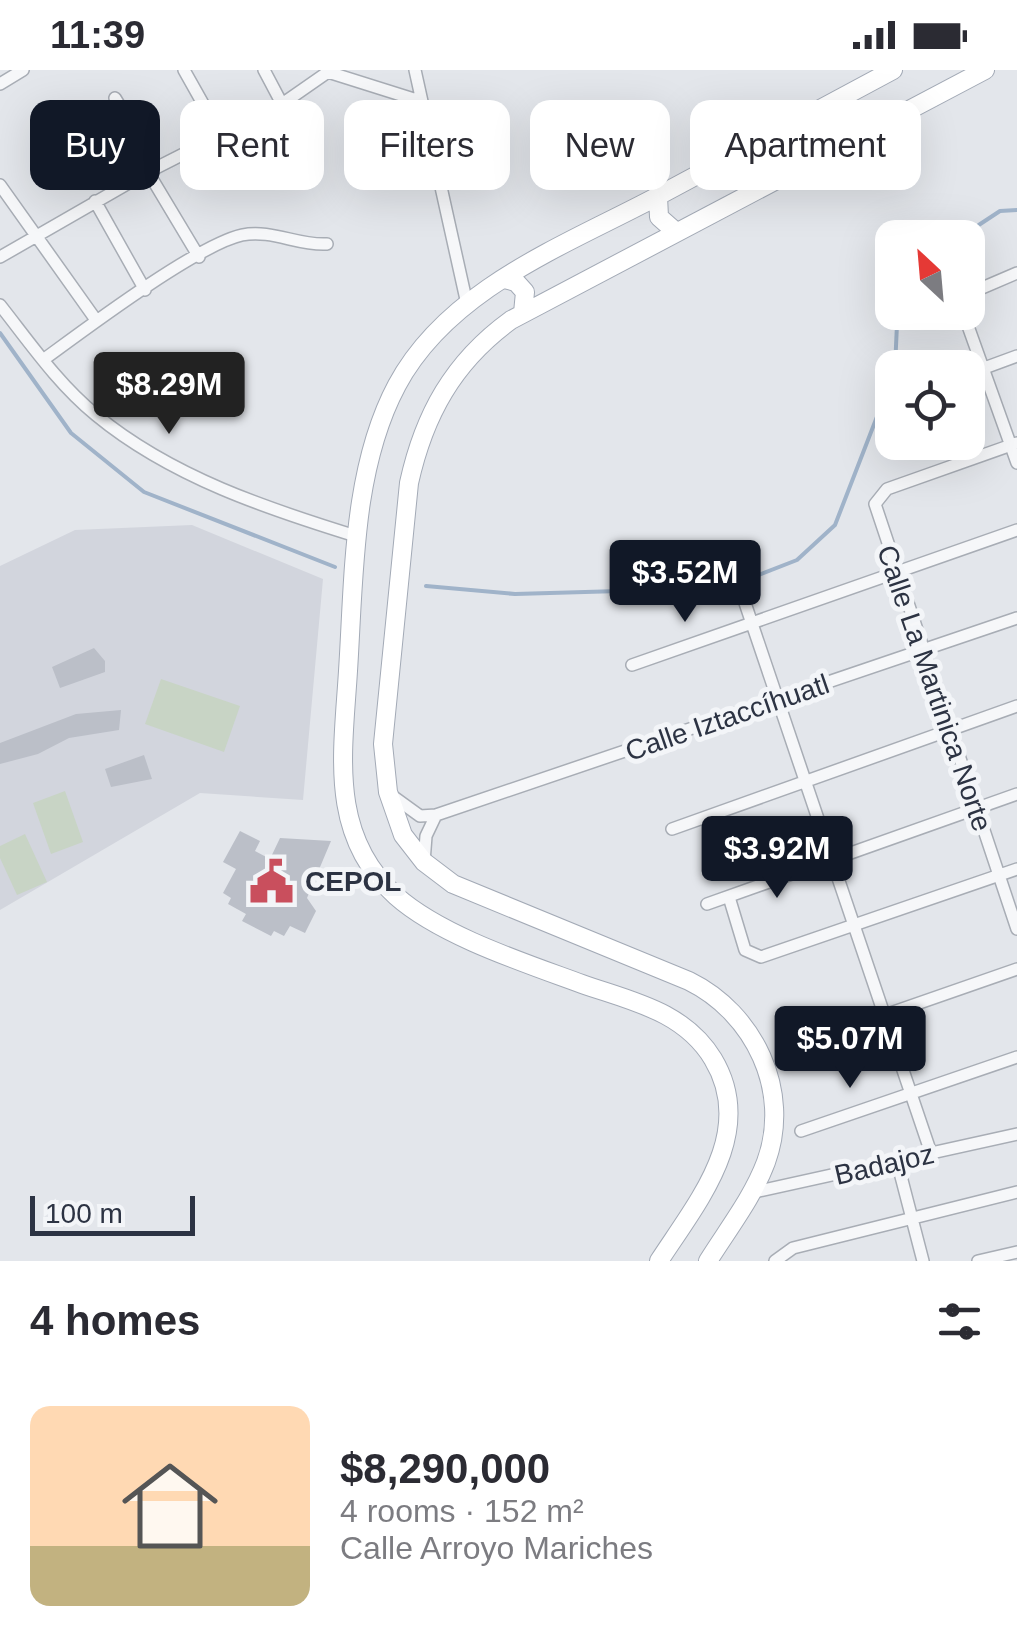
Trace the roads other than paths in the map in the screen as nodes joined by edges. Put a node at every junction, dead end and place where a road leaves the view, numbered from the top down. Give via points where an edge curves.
1 (22, 70) edge
2 (184, 70) edge
3 (264, 70) edge
4 (414, 70) edge
5 (892, 70) edge
6 (985, 70) edge
7 (0, 84) edge
8 (201, 100) edge
9 (280, 100) edge
10 (288, 100) edge
11 (417, 100) edge
12 (420, 100) edge
13 (160, 184) edge
14 (0, 185) edge
15 (115, 190) edge
16 (441, 190) edge
17 (658, 196) junction
18 (95, 201) junction
19 (676, 232) junction
20 (34, 235) junction
21 (327, 244) dead end
22 (199, 257) junction
23 (0, 258) edge
24 (1017, 274) edge
25 (505, 279) junction
26 (985, 287) edge
27 (145, 290) junction
28 (467, 304) junction
29 (0, 305) edge
30 (523, 313) junction
31 (96, 320) junction
32 (1017, 356) edge
33 (44, 360) junction
34 (985, 367) edge
35 (985, 373) edge
36 (1014, 444) edge
37 (1017, 463) edge
38 (1017, 530) edge
39 (360, 537) junction
40 (896, 574) junction
41 (744, 600) dead end
42 (1017, 618) edge
43 (752, 624) junction
44 (921, 651) junction
45 (632, 665) dead end
46 (777, 701) junction
47 (1017, 706) edge
48 (948, 730) junction
49 (805, 780) junction
50 (388, 792) junction
51 (1017, 794) edge
52 (976, 808) junction
53 (436, 815) junction
54 (672, 829) dead end
55 (834, 858) junction
56 (424, 862) junction
57 (1017, 869) edge
58 (998, 876) junction
59 (729, 897) junction
60 (707, 904) dead end
61 (856, 924) junction
62 (1017, 930) edge
63 (1017, 969) edge
64 (885, 1014) junction
65 (787, 1049) dead end
66 (1017, 1057) edge
67 (912, 1091) junction
68 (801, 1130) dead end
69 (1017, 1134) edge
70 (931, 1153) junction
71 (897, 1161) junction
72 (1017, 1192) edge
73 (750, 1194) junction
74 (912, 1216) junction
75 (1017, 1252) edge
76 (659, 1261) edge
77 (708, 1261) edge
78 (775, 1261) edge
79 (923, 1261) edge
80 (978, 1261) edge

1 - 7 street
2 - 8 street
3 - 9 street
4 - 12 street
5 - 17 main road
6 - 19 main road
10 - 11 street via 332,72
13 - 22 street
14 - 20 street
15 - 18 street
16 - 28 street
17 - 19 main road via 659,218
17 - 25 main road
18 - 20 street
18 - 27 street
19 - 30 main road
20 - 23 street
20 - 31 street
21 - 22 street via 244,235
22 - 27 street
24 - 26 street
25 - 28 main road
25 - 30 main road via 525,292
27 - 31 street
28 - 39 main road via 421,350 390,401 374,444
29 - 33 street
30 - 50 main road via 457,369 416,450 383,744
31 - 33 street
32 - 34 street
33 - 39 street via 103,420 198,478
35 - 36 street
36 - 37 street
36 - 40 street, Calle La Martinica Norte via 887,489 875,504
38 - 40 street
39 - 76 main road via 341,779 345,813 365,859 396,896 435,922 668,1016 697,1038 720,1073 730,1108 726,1143
40 - 43 street
40 - 44 street, Calle La Martinica Norte
41 - 43 street
42 - 44 street, Calle Iztaccíhuatl
43 - 45 street
43 - 46 street
44 - 46 street, Calle Iztaccíhuatl
44 - 48 street, Calle La Martinica Norte
46 - 49 street
46 - 53 street, Calle Iztaccíhuatl
47 - 48 street
48 - 49 street
48 - 52 street, Calle La Martinica Norte
49 - 54 street
49 - 55 street
50 - 53 street via 420,816
50 - 56 main road via 403,835
51 - 52 street
52 - 55 street
52 - 58 street, Calle La Martinica Norte
53 - 56 street
55 - 59 street
55 - 61 street
56 - 73 main road via 479,896 689,981 734,1014 766,1067 773,1096 772,1143
57 - 58 street
58 - 61 street
58 - 62 street, Calle La Martinica Norte
59 - 60 street
59 - 61 street via 746,950 761,958
61 - 64 street
63 - 64 street
64 - 65 street
64 - 67 street
66 - 67 street
67 - 68 street
67 - 70 street
69 - 70 street, Badajoz
70 - 71 street, Badajoz
71 - 73 street, Badajoz
71 - 74 street
72 - 74 street
73 - 77 main road
74 - 78 street via 793,1248
74 - 79 street
75 - 80 street

